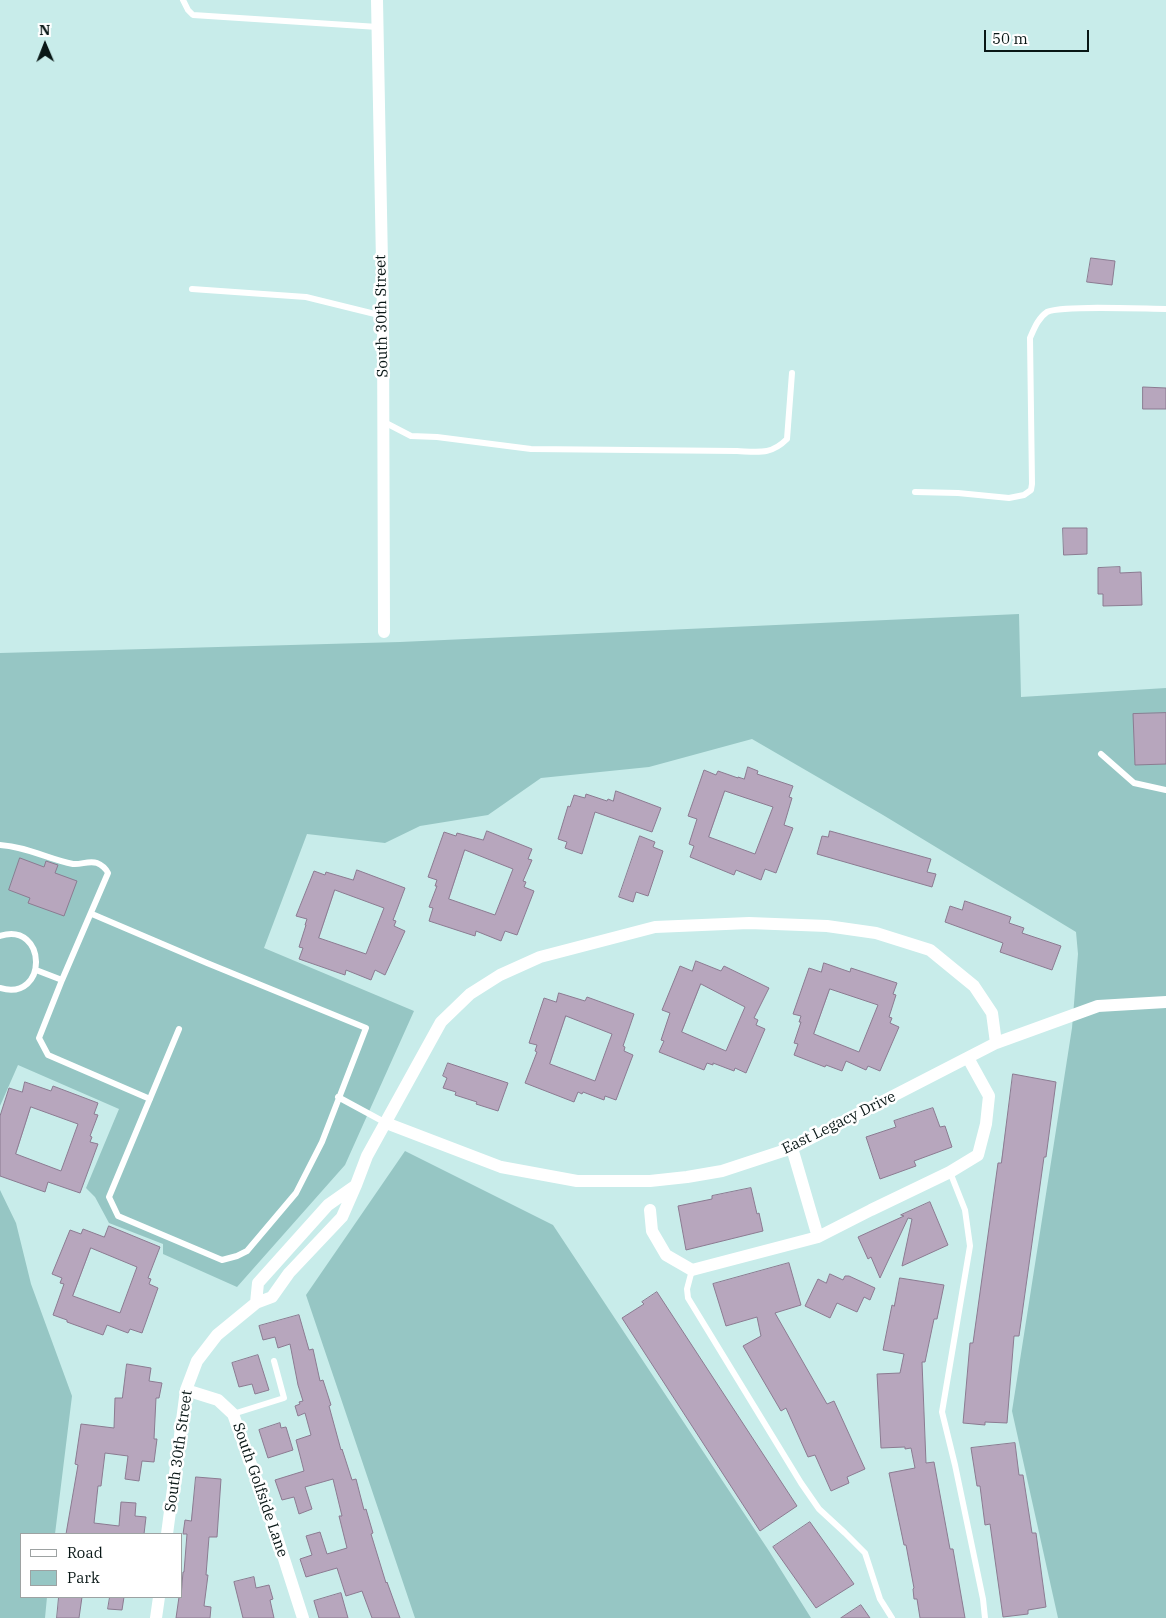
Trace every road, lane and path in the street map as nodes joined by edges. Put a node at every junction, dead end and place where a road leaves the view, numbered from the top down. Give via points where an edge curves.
1 (183, 0) edge
2 (377, 0) edge
3 (378, 27) junction
4 (192, 290) dead end
5 (1166, 309) edge
6 (383, 316) junction
7 (792, 373) dead end
8 (383, 421) junction
9 (916, 492) dead end
10 (384, 632) dead end
11 (1101, 754) dead end
12 (1166, 790) edge
13 (0, 845) edge
14 (92, 914) junction
15 (0, 936) edge
16 (36, 970) junction
17 (62, 980) junction
18 (0, 988) edge
19 (1166, 1002) edge
20 (179, 1029) dead end
21 (996, 1043) junction
22 (968, 1058) junction
23 (338, 1097) junction
24 (150, 1099) junction
25 (386, 1123) junction
26 (792, 1148) junction
27 (950, 1172) junction
28 (356, 1185) junction
29 (650, 1210) dead end
30 (299, 1236) junction
31 (818, 1238) junction
32 (314, 1247) junction
33 (692, 1270) junction
34 (256, 1303) junction
35 (274, 1361) dead end
36 (186, 1390) junction
37 (233, 1414) junction
38 (167, 1533) edge
39 (159, 1598) edge
40 (156, 1618) edge
41 (303, 1618) edge
42 (892, 1618) edge
43 (985, 1618) edge

1 - 3 lane via 193,15
2 - 3 street, South 30th Street
3 - 6 street, South 30th Street
4 - 6 lane via 306,297
5 - 9 lane via 1072,308 1048,311 1030,338 1031,490 1009,498
6 - 8 street, South 30th Street
7 - 8 lane via 788,439 779,447 762,452 531,449 411,436
8 - 10 street, South 30th Street
11 - 12 lane via 1134,783
13 - 14 lane via 29,849 75,864 95,862 102,866 108,873
14 - 17 lane
14 - 23 lane via 366,1028
15 - 16 lane via 13,934 28,941 36,954
16 - 17 lane
16 - 18 lane via 21,987
17 - 24 lane via 39,1038 48,1055
19 - 21 street, East Legacy Drive via 1098,1006
20 - 24 lane
21 - 22 street, East Legacy Drive
21 - 25 street, South 30th Street via 992,1013 974,986 930,950 876,932 827,926 749,923 655,927 540,958 500,974 470,994 441,1022
22 - 26 street, East Legacy Drive
22 - 27 street via 989,1096 986,1124 978,1155
23 - 24 lane via 322,1142 296,1192 247,1251 222,1260 118,1216 112,1207 109,1197
23 - 25 lane
25 - 26 street, East Legacy Drive via 501,1167 577,1181 686,1177 722,1171
25 - 28 street, South 30th Street via 367,1156
26 - 31 street
27 - 31 street
27 - 43 lane via 965,1210 970,1246 942,1412
28 - 30 street via 328,1205
28 - 32 street, South 30th Street via 342,1217
29 - 33 street via 652,1231 666,1255
30 - 32 street
30 - 34 street via 258,1283
31 - 33 street
32 - 34 street, South 30th Street via 272,1297
33 - 42 lane via 688,1298 819,1509 865,1553 880,1599
34 - 36 street, South 30th Street via 217,1335 197,1361
35 - 37 lane via 284,1398
36 - 37 street, South Golfside Lane via 218,1400
36 - 38 street, South 30th Street
37 - 41 street, South Golfside Lane
39 - 40 street

